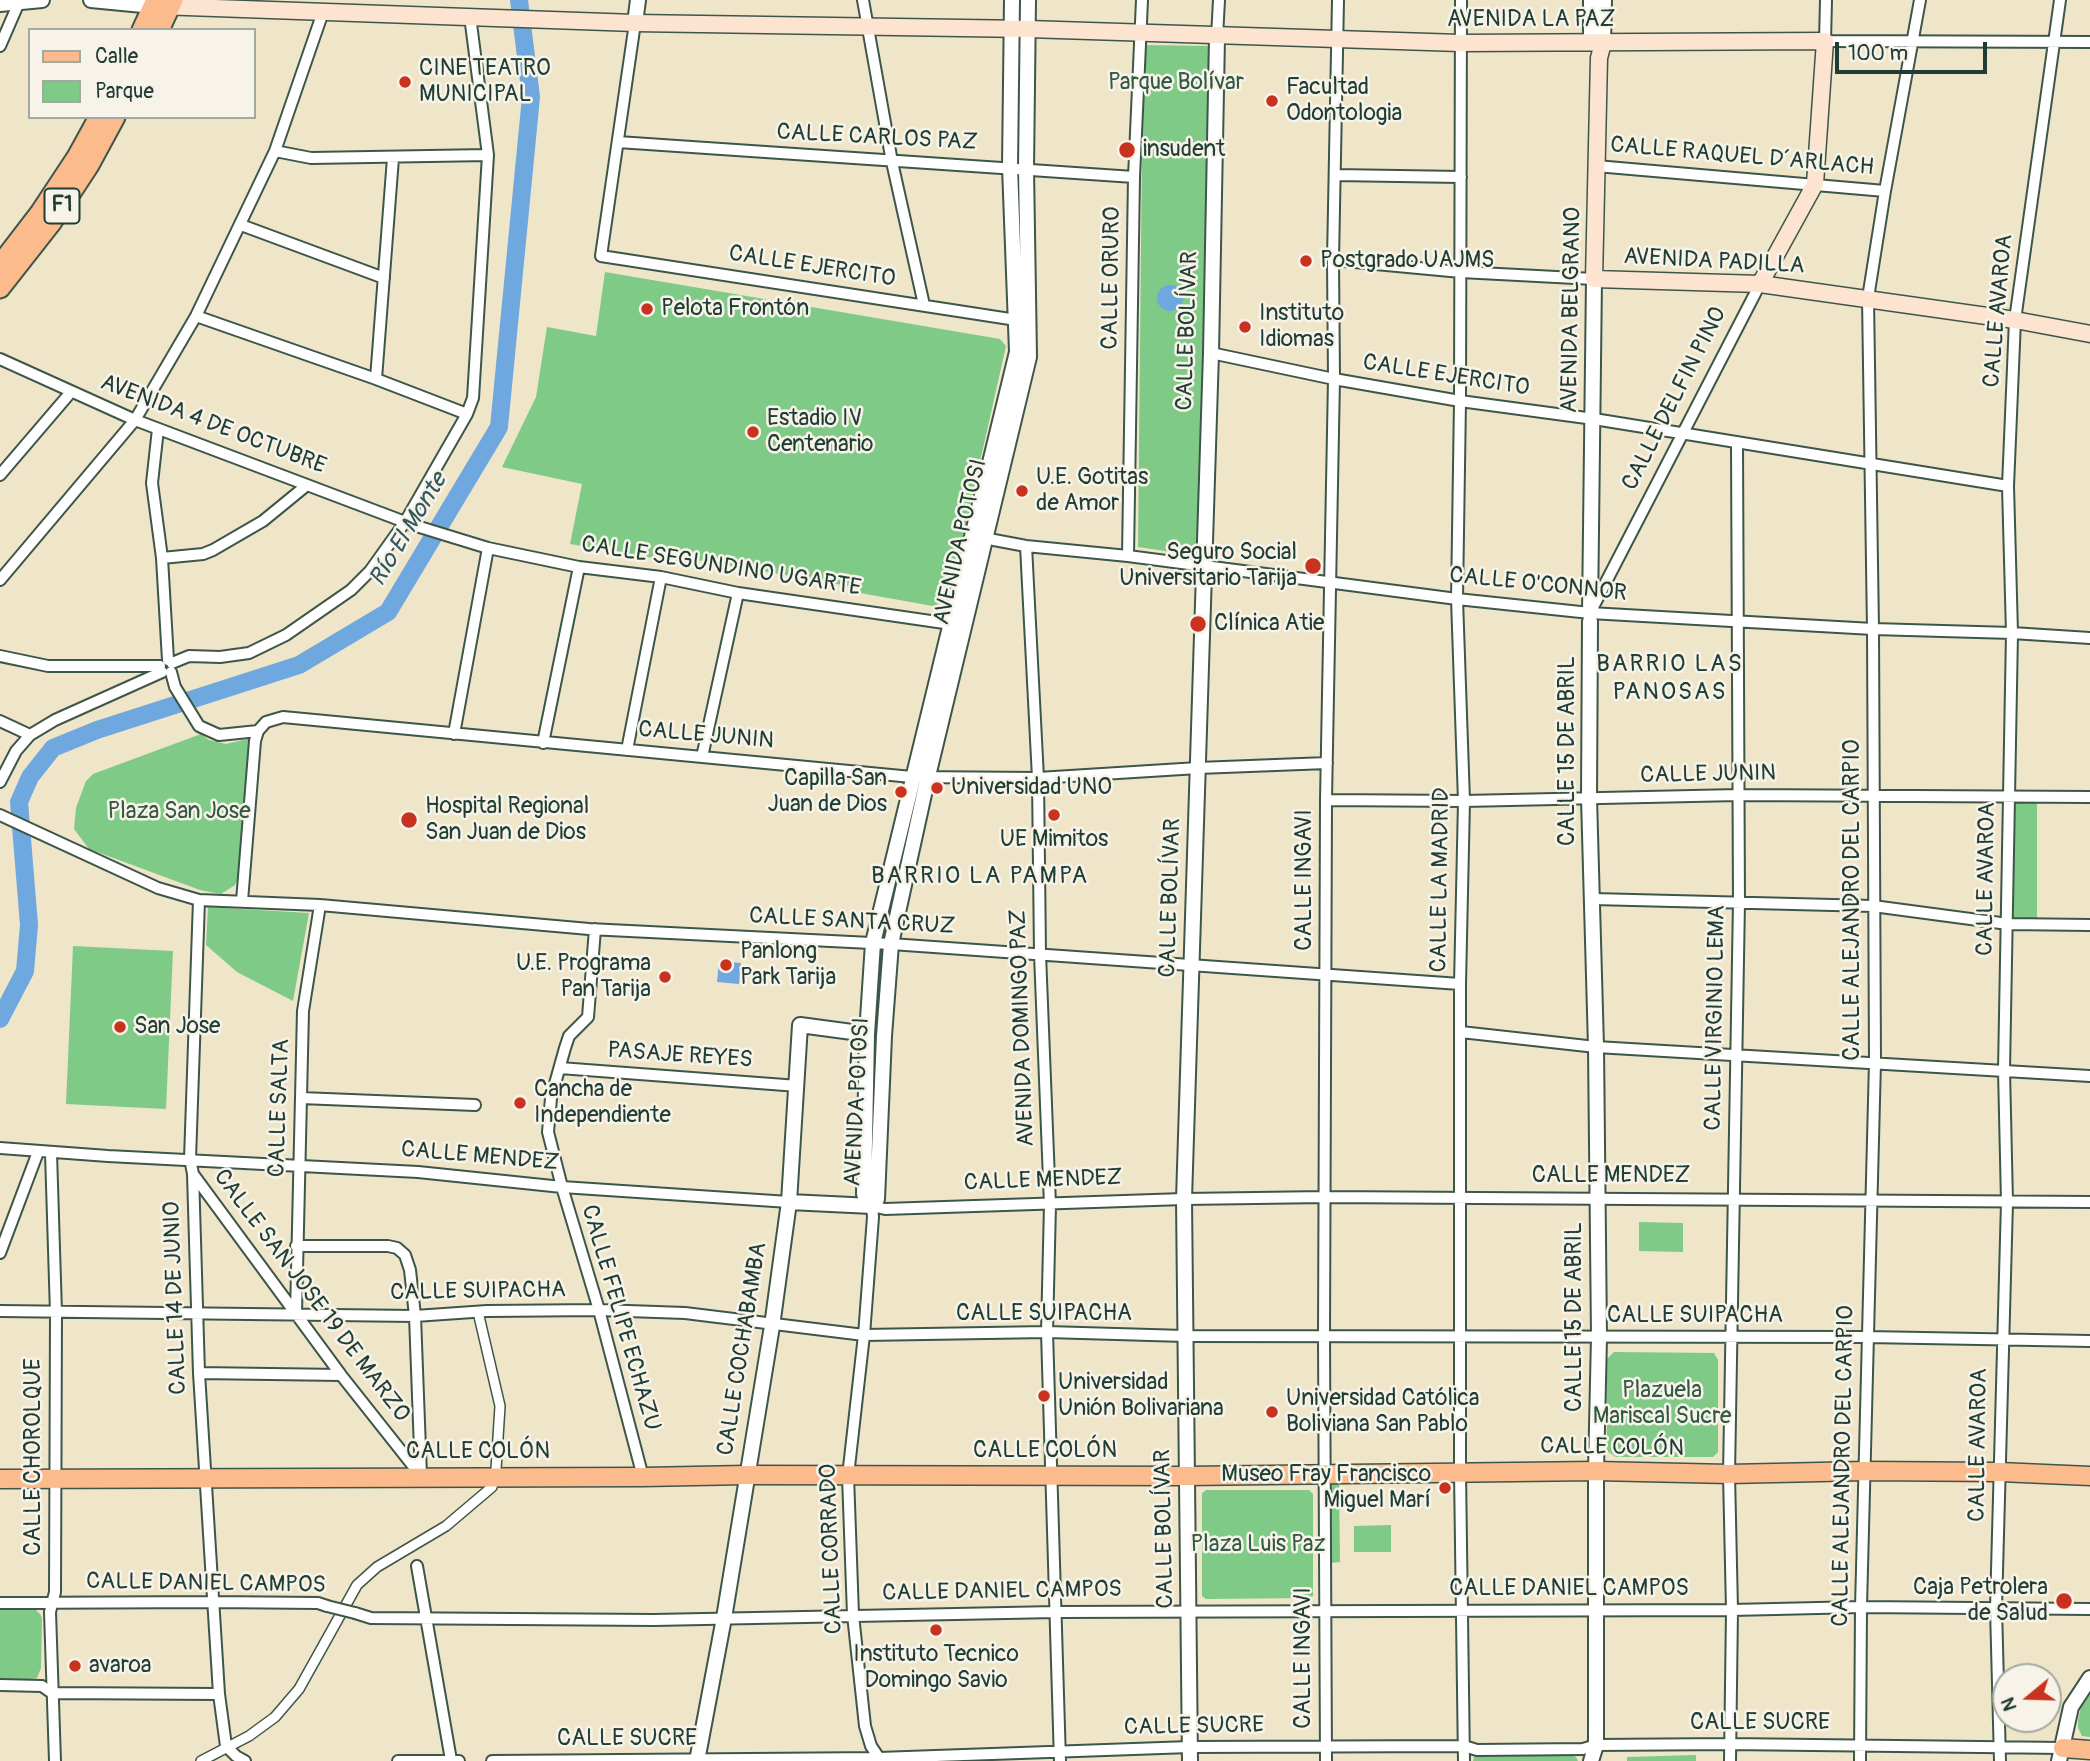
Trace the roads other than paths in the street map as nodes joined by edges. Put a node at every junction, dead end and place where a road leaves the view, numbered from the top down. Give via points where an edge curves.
1 (42, 0) edge
2 (91, 0) edge
3 (638, 0) edge
4 (863, 0) edge
5 (1012, 0) edge
6 (1028, 0) edge
7 (1142, 0) edge
8 (1219, 0) edge
9 (1338, 0) edge
10 (1461, 0) edge
11 (1591, 0) edge
12 (1604, 0) edge
13 (1826, 0) edge
14 (1920, 0) edge
15 (2060, 0) edge
16 (19, 1) edge
17 (163, 3) edge
18 (0, 4) edge
19 (323, 12) junction
20 (477, 17) junction
21 (635, 23) junction
22 (867, 26) junction
23 (144, 28) edge
24 (159, 28) edge
25 (1020, 30) junction
26 (1138, 33) junction
27 (1217, 37) junction
28 (1337, 40) junction
29 (1825, 41) junction
30 (1913, 42) junction
31 (2054, 42) junction
32 (2090, 42) edge
33 (1460, 43) junction
34 (1597, 43) junction
35 (0, 46) edge
36 (98, 119) edge
37 (115, 119) edge
38 (618, 142) junction
39 (275, 151) junction
40 (488, 156) junction
41 (393, 158) junction
42 (892, 162) junction
43 (1596, 166) junction
44 (1010, 167) junction
45 (1026, 169) junction
46 (1335, 175) junction
47 (1134, 177) junction
48 (1461, 177) junction
49 (1815, 184) junction
50 (1885, 191) junction
51 (242, 225) junction
52 (1333, 260) junction
53 (0, 265) edge
54 (1461, 272) junction
55 (384, 278) junction
56 (1594, 279) junction
57 (1760, 284) junction
58 (0, 288) edge
59 (1868, 298) junction
60 (924, 305) junction
61 (196, 316) junction
62 (2015, 320) junction
63 (1023, 321) junction
64 (2090, 334) edge
65 (1211, 353) junction
66 (0, 359) edge
67 (376, 379) junction
68 (1334, 379) junction
69 (71, 392) junction
70 (1460, 401) junction
71 (467, 414) junction
72 (1594, 419) junction
73 (135, 420) junction
74 (158, 429) junction
75 (1682, 435) junction
76 (1737, 444) junction
77 (1871, 465) junction
78 (0, 475) edge
79 (307, 485) junction
80 (2008, 486) junction
81 (409, 523) junction
82 (978, 537) junction
83 (472, 543) joint
84 (1026, 545) junction
85 (488, 548) junction
86 (1128, 556) junction
87 (162, 558) junction
88 (579, 567) junction
89 (1203, 567) junction
90 (661, 577) junction
91 (0, 580) edge
92 (1329, 582) junction
93 (738, 593) junction
94 (1457, 599) junction
95 (1590, 617) junction
96 (1737, 621) junction
97 (958, 625) junction
98 (1873, 629) junction
99 (2012, 633) junction
100 (2090, 638) edge
101 (0, 656) edge
102 (167, 667) junction
103 (0, 721) edge
104 (258, 731) junction
105 (454, 734) junction
106 (30, 735) junction
107 (543, 743) junction
108 (627, 750) junction
109 (702, 757) junction
110 (1327, 763) junction
111 (1198, 768) junction
112 (928, 776) junction
113 (912, 777) junction
114 (1038, 778) junction
115 (0, 782) edge
116 (1738, 794) junction
117 (1589, 797) junction
118 (1874, 797) junction
119 (2008, 797) junction
120 (2090, 797) edge
121 (1326, 800) junction
122 (1464, 801) junction
123 (1, 816) edge
124 (1593, 899) junction
125 (199, 900) junction
126 (242, 901) junction
127 (1739, 902) junction
128 (320, 905) junction
129 (1873, 906) junction
130 (2008, 924) junction
131 (2090, 925) edge
132 (595, 929) junction
133 (873, 943) junction
134 (891, 944) junction
135 (1041, 954) junction
136 (1191, 966) junction
137 (1325, 975) junction
138 (1460, 984) junction
139 (1461, 1032) junction
140 (867, 1034) junction
141 (884, 1036) junction
142 (1596, 1047) junction
143 (1736, 1057) junction
144 (1875, 1062) junction
145 (559, 1068) junction
146 (2004, 1070) junction
147 (2090, 1076) edge
148 (798, 1086) junction
149 (301, 1098) junction
150 (475, 1105) dead end
151 (0, 1148) edge
152 (38, 1152) junction
153 (51, 1153) junction
154 (190, 1159) junction
155 (299, 1164) junction
156 (193, 1174) junction
157 (562, 1187) junction
158 (1326, 1197) junction
159 (1184, 1199) junction
160 (1461, 1199) junction
161 (1597, 1199) junction
162 (1734, 1200) junction
163 (1871, 1200) junction
164 (789, 1202) junction
165 (2007, 1202) junction
166 (2090, 1202) edge
167 (1050, 1205) junction
168 (872, 1206) junction
169 (5, 1228) edge
170 (296, 1246) junction
171 (0, 1253) edge
172 (599, 1310) junction
173 (0, 1311) edge
174 (478, 1312) junction
175 (55, 1313) junction
176 (296, 1314) junction
177 (196, 1315) junction
178 (415, 1316) junction
179 (772, 1326) junction
180 (1047, 1332) junction
181 (864, 1335) junction
182 (1185, 1336) junction
183 (1324, 1336) junction
184 (1599, 1337) junction
185 (1867, 1337) junction
186 (1462, 1338) junction
187 (1732, 1339) junction
188 (2002, 1340) junction
189 (2090, 1341) edge
190 (199, 1373) junction
191 (341, 1375) junction
192 (1596, 1471) junction
193 (1866, 1471) junction
194 (1460, 1472) junction
195 (2000, 1472) junction
196 (1728, 1474) junction
197 (746, 1475) junction
198 (1052, 1475) junction
199 (1324, 1475) junction
200 (421, 1476) junction
201 (848, 1476) junction
202 (1186, 1476) junction
203 (2090, 1476) edge
204 (643, 1477) junction
205 (206, 1478) junction
206 (494, 1478) junction
207 (0, 1479) edge
208 (55, 1479) junction
209 (417, 1566) dead end
210 (213, 1602) junction
211 (0, 1603) edge
212 (53, 1603) junction
213 (1861, 1607) junction
214 (1996, 1608) junction
215 (1461, 1609) junction
216 (2090, 1609) edge
217 (1325, 1610) junction
218 (1597, 1610) junction
219 (1732, 1610) junction
220 (1056, 1612) junction
221 (1190, 1612) junction
222 (853, 1615) junction
223 (427, 1618) junction
224 (724, 1618) junction
225 (2090, 1678) edge
226 (0, 1685) edge
227 (52, 1693) junction
228 (219, 1694) junction
229 (1730, 1744) junction
230 (1860, 1744) junction
231 (1596, 1745) junction
232 (226, 1746) junction
233 (1464, 1746) junction
234 (2000, 1746) junction
235 (1326, 1747) junction
236 (2090, 1751) edge
237 (1190, 1754) edge
238 (2061, 1754) edge
239 (1060, 1756) edge
240 (880, 1759) edge
241 (451, 1760) edge
242 (697, 1760) edge
243 (788, 1760) edge
244 (55, 1761) edge
245 (201, 1761) edge
246 (245, 1761) edge
247 (398, 1761) edge
248 (459, 1761) edge
249 (492, 1761) edge
250 (1326, 1761) edge
251 (1464, 1761) edge
252 (1591, 1761) edge
253 (1730, 1761) edge
254 (1860, 1761) edge
255 (2000, 1761) edge

1 - 16 street
2 - 17 street, AVENIDA LA PAZ
3 - 21 street
4 - 22 street
5 - 25 street, AVENIDA POTOSI
6 - 25 street, AVENIDA POTOSI
7 - 26 street, CALLE ORURO
8 - 27 street
9 - 28 street, CALLE INGAVI
10 - 33 street, CALLE LA MADRID
11 - 34 street, AVENIDA BELGRANO
12 - 34 street, AVENIDA BELGRANO
13 - 29 street, CALLE DELFIN PINO
14 - 30 street, CALLE ALEJANDRO DEL CARPIO
15 - 31 street, CALLE AVAROA
16 - 18 street
16 - 35 street
17 - 19 main road, AVENIDA LA PAZ
17 - 23 highway
17 - 24 highway
19 - 20 main road, AVENIDA LA PAZ
19 - 39 street
20 - 21 main road, AVENIDA LA PAZ
20 - 40 street
21 - 22 main road, AVENIDA LA PAZ
21 - 38 street
22 - 25 main road, AVENIDA LA PAZ
22 - 42 street
25 - 26 main road, AVENIDA LA PAZ
25 - 44 street, AVENIDA POTOSI
25 - 45 street, AVENIDA POTOSI
26 - 27 main road, AVENIDA LA PAZ
26 - 47 street, CALLE ORURO
27 - 28 main road, AVENIDA LA PAZ
27 - 65 street, CALLE BOLÍVAR
28 - 33 main road, AVENIDA LA PAZ
28 - 46 street, CALLE INGAVI
29 - 30 street, AVENIDA LA PAZ
29 - 34 main road, AVENIDA LA PAZ
29 - 49 main road, CALLE DELFIN PINO
30 - 31 street, AVENIDA LA PAZ
30 - 50 street, CALLE ALEJANDRO DEL CARPIO
31 - 32 street, AVENIDA LA PAZ
31 - 62 street, CALLE AVAROA
33 - 34 main road, AVENIDA LA PAZ
33 - 48 street, CALLE LA MADRID
34 - 43 main road, AVENIDA BELGRANO
36 - 53 highway, F1 via 48,202
37 - 58 highway, F1 via 51,223
38 - 42 street, CALLE CARLOS PAZ
38 - 60 street, CALLE EJERCITO via 601,256
39 - 41 street via 311,158
39 - 51 street
40 - 41 street
40 - 71 street via 473,397
41 - 55 street
42 - 44 street, CALLE CARLOS PAZ
42 - 60 street
43 - 49 street, CALLE RAQUEL D´ARLACH
43 - 56 main road, AVENIDA BELGRANO
44 - 45 street, CALLE CARLOS PAZ
44 - 63 street, AVENIDA POTOSI
45 - 47 street, CALLE CARLOS PAZ
45 - 63 street, AVENIDA POTOSI
46 - 48 street
46 - 52 street, CALLE INGAVI
47 - 86 street, CALLE ORURO
48 - 54 street, CALLE LA MADRID
49 - 50 street, CALLE RAQUEL D´ARLACH
49 - 57 main road, CALLE DELFIN PINO
50 - 59 street, CALLE ALEJANDRO DEL CARPIO
51 - 55 street
51 - 61 street
52 - 54 street, AVENIDA PADILLA
52 - 68 street, CALLE INGAVI
54 - 56 street, AVENIDA PADILLA
54 - 70 street, CALLE LA MADRID
55 - 67 street
56 - 57 main road, AVENIDA PADILLA
56 - 72 street, AVENIDA BELGRANO
57 - 59 main road, AVENIDA PADILLA
57 - 75 street, CALLE DELFIN PINO
59 - 62 main road, AVENIDA PADILLA
59 - 77 street, CALLE ALEJANDRO DEL CARPIO
60 - 63 street, CALLE EJERCITO
61 - 67 street
61 - 73 street
62 - 64 main road, AVENIDA PADILLA
62 - 80 street, CALLE AVAROA
63 - 82 street, AVENIDA POTOSI
65 - 68 street, CALLE EJERCITO
65 - 89 street, CALLE BOLÍVAR
66 - 69 street, AVENIDA 4 DE OCTUBRE
67 - 71 street
68 - 70 street, CALLE EJERCITO
68 - 92 street, CALLE INGAVI
69 - 73 street, AVENIDA 4 DE OCTUBRE
69 - 78 street
70 - 72 street, CALLE EJERCITO
70 - 94 street, CALLE LA MADRID
71 - 81 street
72 - 75 street, CALLE EJERCITO
72 - 95 street, AVENIDA BELGRANO
73 - 74 street, AVENIDA 4 DE OCTUBRE
73 - 91 street
74 - 79 street, AVENIDA 4 DE OCTUBRE
74 - 87 street via 152,483
75 - 76 street, CALLE EJERCITO
75 - 95 street, CALLE DELFIN PINO
76 - 77 street, CALLE EJERCITO
76 - 96 street, CALLE VIRGINIO LEMA
77 - 80 street, CALLE EJERCITO
77 - 98 street, CALLE ALEJANDRO DEL CARPIO
79 - 81 street, AVENIDA 4 DE OCTUBRE
79 - 87 street via 255,526 213,550
80 - 99 street, CALLE AVAROA
81 - 83 street, AVENIDA 4 DE OCTUBRE
81 - 102 street via 351,590 286,635 249,653 189,656
82 - 84 street, CALLE O'CONNOR
82 - 97 street, AVENIDA POTOSI
83 - 85 street, CALLE SEGUNDINO UGARTE
84 - 86 street, CALLE O'CONNOR
84 - 114 street, AVENIDA DOMINGO PAZ
85 - 88 street, CALLE SEGUNDINO UGARTE
85 - 105 street
86 - 89 street, CALLE O'CONNOR
87 - 102 street
88 - 90 street, CALLE SEGUNDINO UGARTE
88 - 107 street
89 - 92 street, CALLE O'CONNOR
89 - 111 street, CALLE BOLÍVAR
90 - 93 street, CALLE SEGUNDINO UGARTE
90 - 108 street
92 - 94 street, CALLE O'CONNOR
92 - 110 street, CALLE INGAVI
93 - 97 street, CALLE SEGUNDINO UGARTE
93 - 109 street
94 - 95 street, CALLE O'CONNOR
94 - 122 street, CALLE LA MADRID
95 - 96 street, CALLE O'CONNOR
95 - 117 street, CALLE 15 DE ABRIL
96 - 98 street, CALLE O'CONNOR
96 - 116 street, CALLE VIRGINIO LEMA
97 - 112 street, AVENIDA POTOSI
97 - 113 street, AVENIDA POTOSI
98 - 99 street, CALLE O'CONNOR
98 - 118 street, CALLE ALEJANDRO DEL CARPIO
99 - 100 street, CALLE O'CONNOR
99 - 119 street, CALLE AVAROA
101 - 102 street via 48,666
102 - 104 street, CALLE JUNIN via 199,726 219,735
102 - 106 street
103 - 106 street
104 - 105 street, CALLE JUNIN via 266,722 283,717
104 - 126 street
105 - 107 street, CALLE JUNIN
106 - 115 street
107 - 108 street, CALLE JUNIN
108 - 109 street, CALLE JUNIN
109 - 113 street, CALLE JUNIN
110 - 111 street, CALLE JUNIN
110 - 121 street, CALLE INGAVI
111 - 114 street, CALLE JUNIN
111 - 136 street, CALLE BOLÍVAR
112 - 113 street, CALLE JUNIN
112 - 114 street, CALLE JUNIN
112 - 134 street, AVENIDA POTOSI
113 - 133 street, AVENIDA POTOSI
114 - 135 street, AVENIDA DOMINGO PAZ
116 - 117 street, CALLE JUNIN
116 - 118 street, CALLE JUNIN
116 - 127 street, CALLE VIRGINIO LEMA
117 - 122 street, CALLE JUNIN
117 - 124 street, CALLE 15 DE ABRIL
118 - 119 street, CALLE JUNIN
118 - 129 street, CALLE ALEJANDRO DEL CARPIO
119 - 120 street, CALLE JUNIN
119 - 130 street, CALLE AVAROA
121 - 122 street, CALLE JUNIN
121 - 137 street, CALLE INGAVI
122 - 138 street, CALLE LA MADRID
123 - 125 street via 158,888
124 - 127 street
124 - 142 street, CALLE 15 DE ABRIL
125 - 126 street, CALLE SANTA CRUZ
125 - 154 street, CALLE 14 DE JUNIO
126 - 128 street, CALLE SANTA CRUZ
127 - 129 street
127 - 143 street, CALLE VIRGINIO LEMA
128 - 132 street, CALLE SANTA CRUZ
128 - 149 street, CALLE SALTA via 303,1011
129 - 130 street
129 - 144 street, CALLE ALEJANDRO DEL CARPIO
130 - 131 street
130 - 146 street, CALLE AVAROA
132 - 133 street, CALLE SANTA CRUZ
132 - 145 street, CALLE FELIPE ECHAZU via 588,1017 569,1036
133 - 134 street, CALLE SANTA CRUZ
133 - 140 street, AVENIDA POTOSI
134 - 135 street, CALLE SANTA CRUZ
134 - 141 street, AVENIDA POTOSI
135 - 136 street, CALLE SANTA CRUZ
135 - 167 street, AVENIDA DOMINGO PAZ
136 - 137 street, CALLE SANTA CRUZ
136 - 159 street, CALLE BOLÍVAR
137 - 138 street, CALLE SANTA CRUZ
137 - 158 street, CALLE INGAVI
138 - 139 street, CALLE LA MADRID
139 - 142 street
139 - 160 street, CALLE LA MADRID
140 - 141 street, CALLE COCHABAMBA
140 - 148 street, CALLE COCHABAMBA via 800,1025
140 - 168 street, AVENIDA POTOSI via 864,1194
141 - 168 street, AVENIDA POTOSI via 877,1199
142 - 143 street
142 - 161 street, CALLE 15 DE ABRIL
143 - 144 street
143 - 162 street, CALLE VIRGINIO LEMA
144 - 146 street
144 - 163 street, CALLE ALEJANDRO DEL CARPIO
145 - 148 street, PASAJE REYES
145 - 157 street, CALLE FELIPE ECHAZU via 548,1132
146 - 147 street
146 - 165 street, CALLE AVAROA
148 - 164 street, CALLE COCHABAMBA
149 - 150 street
149 - 155 street, CALLE SALTA
151 - 152 street, CALLE MENDEZ
152 - 153 street, CALLE MENDEZ
152 - 169 street
153 - 154 street, CALLE MENDEZ
153 - 175 street, CALLE CHOROLQUE
154 - 155 street, CALLE MENDEZ
154 - 156 street, CALLE 14 DE JUNIO
155 - 157 street, CALLE MENDEZ
155 - 170 street, CALLE SALTA
156 - 176 street, CALLE SAN JOSE 19 DE MARZO
156 - 177 street, CALLE 14 DE JUNIO
157 - 164 street, CALLE MENDEZ
157 - 172 street, CALLE FELIPE ECHAZU
158 - 159 street, CALLE MENDEZ
158 - 160 street, CALLE MENDEZ
158 - 183 street, CALLE INGAVI
159 - 167 street, CALLE MENDEZ
159 - 182 street, CALLE BOLÍVAR
160 - 161 street, CALLE MENDEZ
160 - 186 street, CALLE LA MADRID
161 - 162 street, CALLE MENDEZ
161 - 184 street, CALLE 15 DE ABRIL
162 - 163 street, CALLE MENDEZ
162 - 187 street, CALLE VIRGINIO LEMA
163 - 165 street, CALLE MENDEZ
163 - 185 street, CALLE ALEJANDRO DEL CARPIO
164 - 168 street, CALLE MENDEZ
164 - 179 street, CALLE COCHABAMBA
165 - 166 street, CALLE MENDEZ
165 - 188 street, CALLE AVAROA
167 - 168 street, CALLE MENDEZ
167 - 180 street, AVENIDA DOMINGO PAZ
168 - 181 street, CALLE CORRADO
169 - 171 street
170 - 176 street, CALLE SALTA
170 - 178 street via 397,1248 410,1270
172 - 174 street, CALLE SUIPACHA
172 - 179 street, CALLE SUIPACHA via 685,1313
172 - 204 street, CALLE FELIPE ECHAZU
173 - 175 street, CALLE SUIPACHA
174 - 178 street, CALLE SUIPACHA
174 - 206 street via 500,1406
175 - 177 street, CALLE SUIPACHA
175 - 208 street, CALLE CHOROLQUE
176 - 177 street, CALLE SUIPACHA
176 - 178 street, CALLE SUIPACHA
176 - 191 street, CALLE SAN JOSE 19 DE MARZO
177 - 190 street, CALLE 14 DE JUNIO
178 - 200 street
179 - 181 street, CALLE SUIPACHA
179 - 197 street, CALLE COCHABAMBA
180 - 181 street, CALLE SUIPACHA
180 - 182 street, CALLE SUIPACHA
180 - 198 street, AVENIDA DOMINGO PAZ
181 - 201 street, CALLE CORRADO
182 - 183 street, CALLE SUIPACHA
182 - 202 street, CALLE BOLÍVAR
183 - 186 street, CALLE SUIPACHA
183 - 199 street, CALLE INGAVI
184 - 186 street, CALLE SUIPACHA
184 - 187 street, CALLE SUIPACHA
184 - 192 street, CALLE 15 DE ABRIL
185 - 187 street, CALLE SUIPACHA
185 - 188 street, CALLE SUIPACHA
185 - 193 street, CALLE ALEJANDRO DEL CARPIO
186 - 194 street, CALLE LA MADRID
187 - 196 street, CALLE VIRGINIO LEMA
188 - 189 street, CALLE SUIPACHA
188 - 195 street, CALLE AVAROA
190 - 191 street
190 - 205 street, CALLE 14 DE JUNIO
191 - 200 street, CALLE SAN JOSE 19 DE MARZO
192 - 194 main road, CALLE COLÓN
192 - 196 main road, CALLE COLÓN
192 - 218 street, CALLE 15 DE ABRIL
193 - 195 main road, CALLE COLÓN
193 - 196 main road, CALLE COLÓN
193 - 213 street, CALLE ALEJANDRO DEL CARPIO
194 - 199 main road, CALLE COLÓN
194 - 215 street, CALLE LA MADRID
195 - 203 main road, CALLE COLÓN
195 - 214 street, CALLE AVAROA
196 - 219 street, CALLE VIRGINIO LEMA
197 - 201 main road, CALLE COLÓN
197 - 204 main road, CALLE COLÓN
197 - 224 street, CALLE COCHABAMBA
198 - 201 main road, CALLE COLÓN
198 - 202 main road, CALLE COLÓN
198 - 220 street, AVENIDA DOMINGO PAZ
199 - 202 main road, CALLE COLÓN
199 - 217 street, CALLE INGAVI
200 - 205 main road, CALLE COLÓN
200 - 206 main road, CALLE COLÓN
201 - 222 street, CALLE CORRADO
202 - 221 street, CALLE BOLÍVAR
204 - 206 main road, CALLE COLÓN
205 - 208 main road, CALLE COLÓN
205 - 210 street, CALLE 14 DE JUNIO
206 - 232 street via 487,1492 446,1526 377,1567 357,1585 299,1689 275,1717
207 - 208 main road, CALLE COLÓN
208 - 212 street, CALLE CHOROLQUE
209 - 223 street
210 - 212 street, CALLE DANIEL CAMPOS
210 - 223 street, CALLE DANIEL CAMPOS, bridge via 318,1603 371,1618
210 - 228 street, CALLE 14 DE JUNIO
211 - 212 street, CALLE DANIEL CAMPOS
212 - 227 street, CALLE CHOROLQUE
213 - 214 street, CALLE DANIEL CAMPOS
213 - 219 street, CALLE DANIEL CAMPOS
213 - 230 street, CALLE ALEJANDRO DEL CARPIO
214 - 216 street, CALLE DANIEL CAMPOS
214 - 234 street, CALLE AVAROA
215 - 217 street, CALLE DANIEL CAMPOS
215 - 218 street, CALLE DANIEL CAMPOS
215 - 233 street, CALLE LA MADRID
217 - 221 street, CALLE DANIEL CAMPOS
217 - 235 street, CALLE INGAVI
218 - 219 street, CALLE DANIEL CAMPOS
218 - 231 street, CALLE 15 DE ABRIL
219 - 229 street, CALLE VIRGINIO LEMA
220 - 221 street, CALLE DANIEL CAMPOS
220 - 222 street, CALLE DANIEL CAMPOS
220 - 239 street, AVENIDA DOMINGO PAZ
221 - 237 street, CALLE BOLÍVAR
222 - 224 street, CALLE DANIEL CAMPOS
222 - 240 street, CALLE CORRADO via 865,1726
223 - 224 street, CALLE DANIEL CAMPOS
223 - 241 street
224 - 242 street, CALLE COCHABAMBA
225 - 238 street via 2071,1707
226 - 227 street via 42,1686
227 - 228 street
227 - 244 street, CALLE CHOROLQUE
228 - 232 street
229 - 230 street, CALLE SUCRE
229 - 231 street, CALLE SUCRE
229 - 253 street, CALLE VIRGINIO LEMA
230 - 234 street, CALLE SUCRE
230 - 254 street, CALLE ALEJANDRO DEL CARPIO
231 - 233 street, CALLE SUCRE via 1477,1750
231 - 252 street, CALLE 15 DE ABRIL
232 - 245 street
232 - 246 street
233 - 235 street, CALLE SUCRE
233 - 251 street, CALLE LA MADRID
234 - 238 street, CALLE SUCRE
234 - 255 street, CALLE AVAROA
235 - 237 street, CALLE SUCRE
235 - 250 street, CALLE INGAVI
236 - 238 main road
237 - 239 street, CALLE SUCRE
239 - 240 street, CALLE SUCRE
240 - 243 street, CALLE SUCRE
241 - 247 street
241 - 248 street
242 - 243 street, CALLE SUCRE
242 - 249 street, CALLE SUCRE

